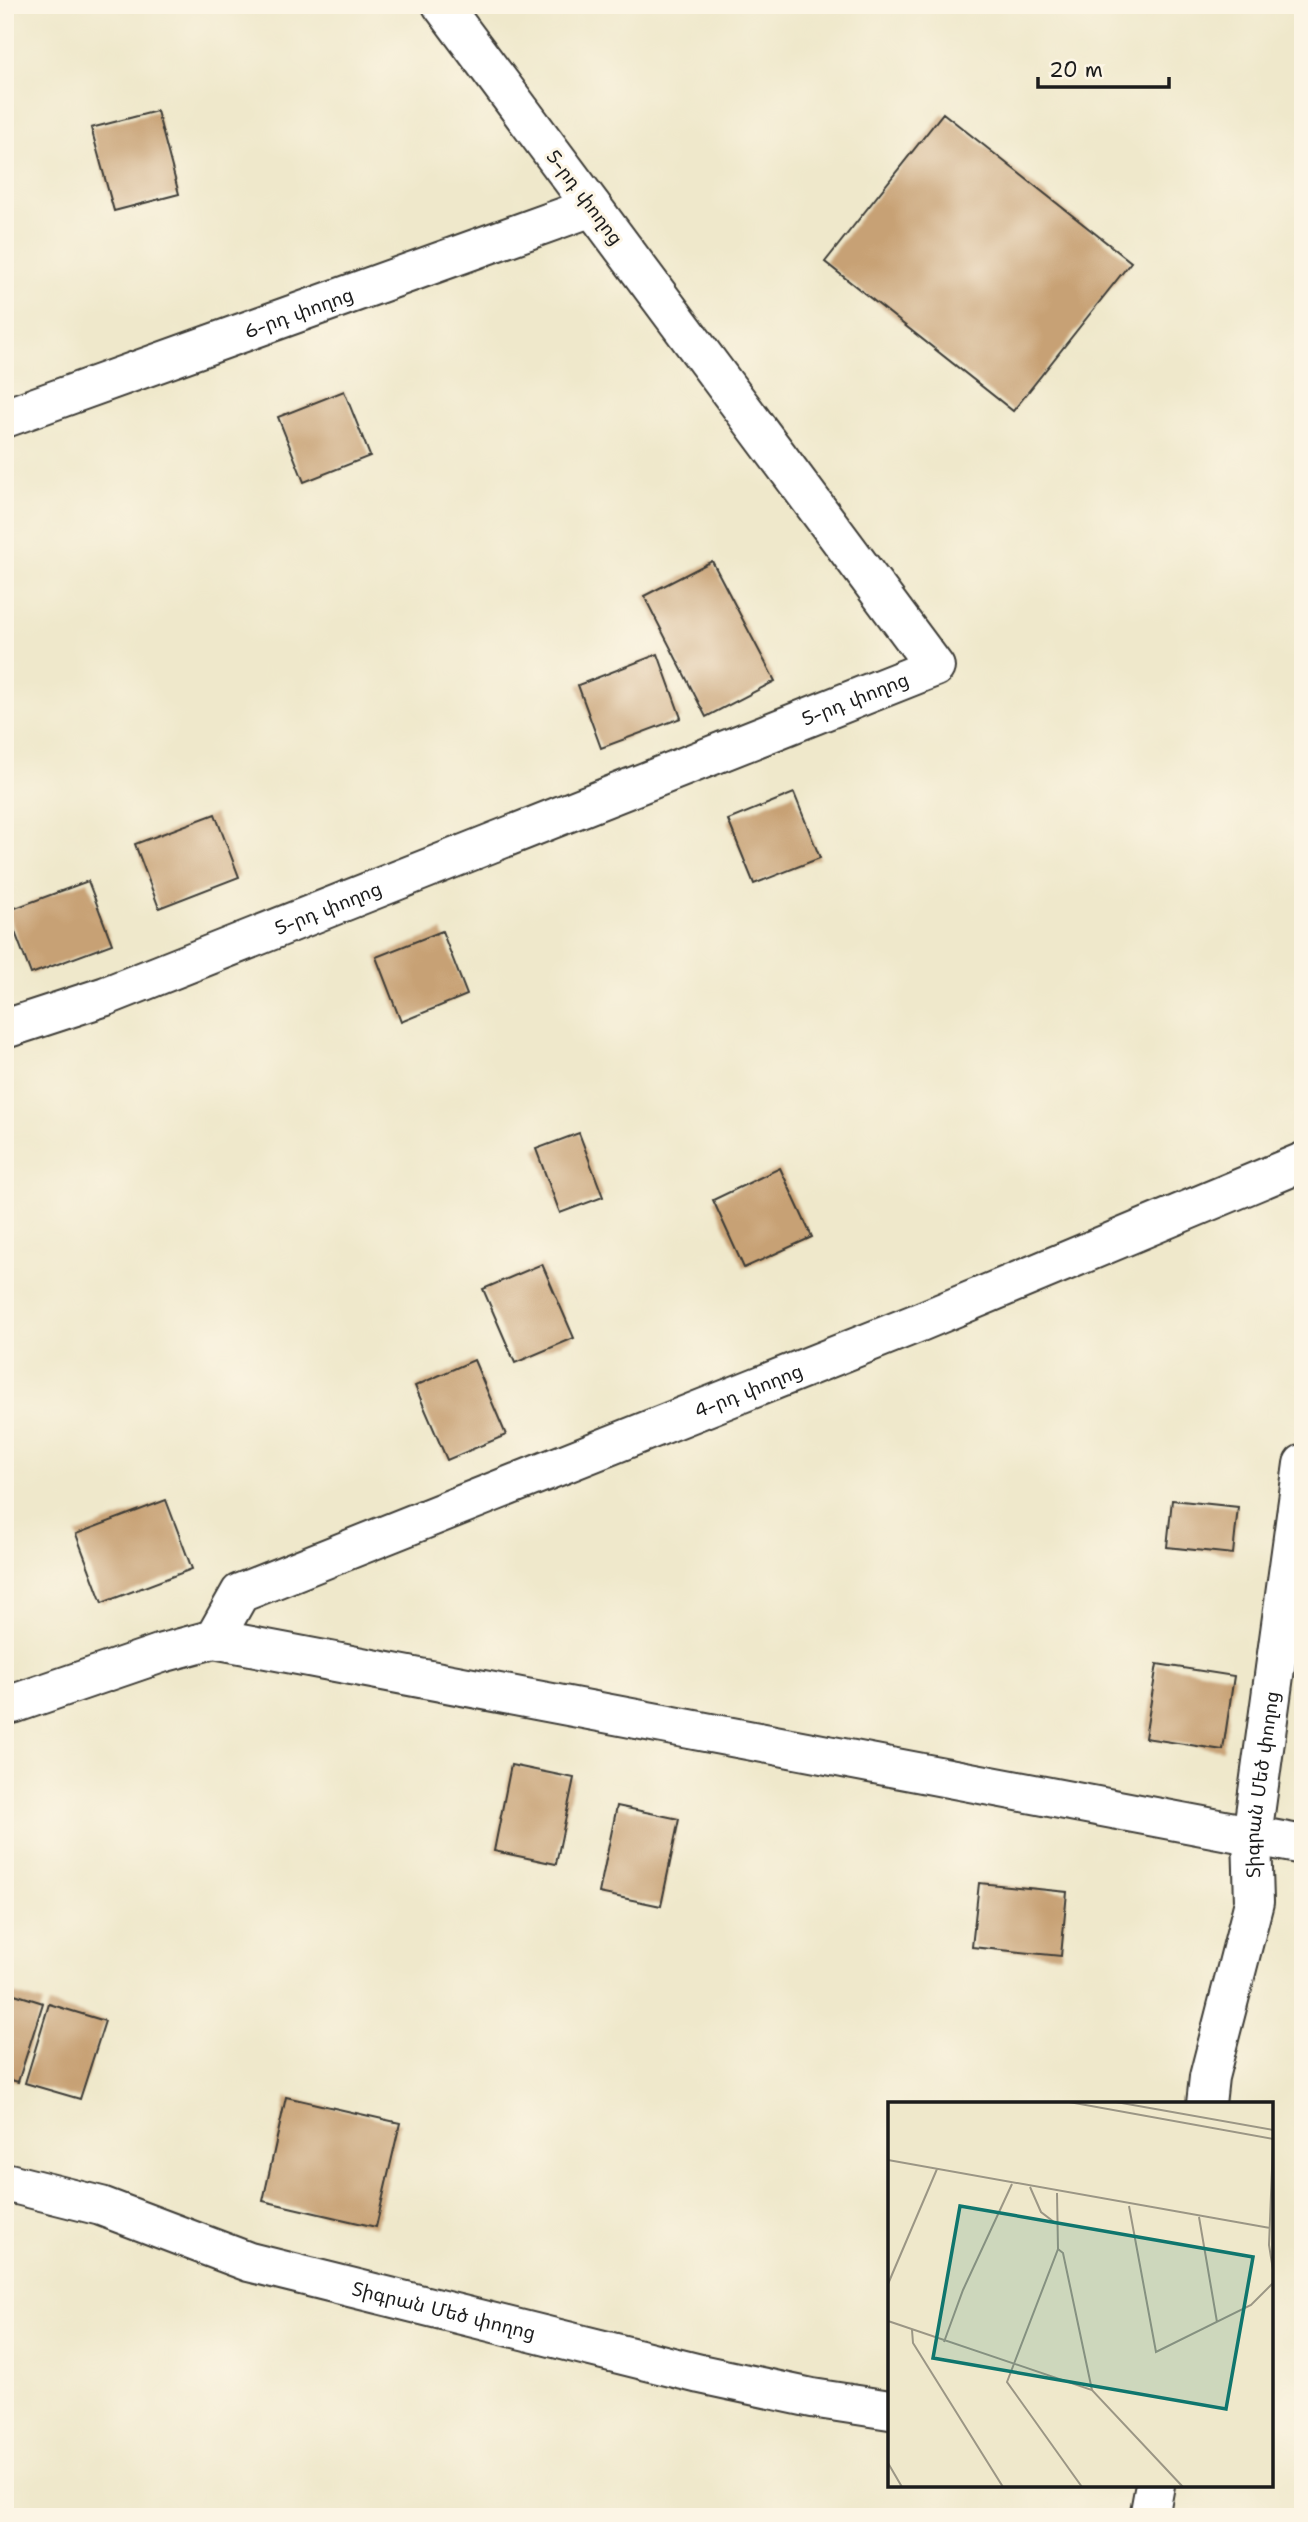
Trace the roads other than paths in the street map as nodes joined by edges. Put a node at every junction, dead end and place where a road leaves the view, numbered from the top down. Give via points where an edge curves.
1 (442, 5) edge
2 (592, 207) junction
3 (5, 418) edge
4 (5, 1029) edge
5 (1303, 1162) edge
6 (1303, 1464) edge
7 (214, 1639) junction
8 (8, 1705) edge
9 (1252, 1836) junction
10 (1303, 1845) edge
11 (1206, 2102) edge
12 (5, 2182) edge
13 (888, 2410) edge
14 (1154, 2487) edge
15 (1149, 2517) edge

1 - 2 street, 5-րդ փողոց
2 - 3 street, 6-րդ փողոց
2 - 4 street, 5-րդ փողոց via 935,667 106,996
5 - 7 street, 4-րդ փողոց via 908,1328 240,1593
6 - 9 street, Տիգրան Մեծ փողոց
7 - 8 street
7 - 9 street
9 - 10 street
9 - 11 street, Տիգրան Մեծ փողոց via 1254,1902
12 - 13 street, Տիգրան Մեծ փողոց via 101,2206 249,2262 700,2374
14 - 15 street

